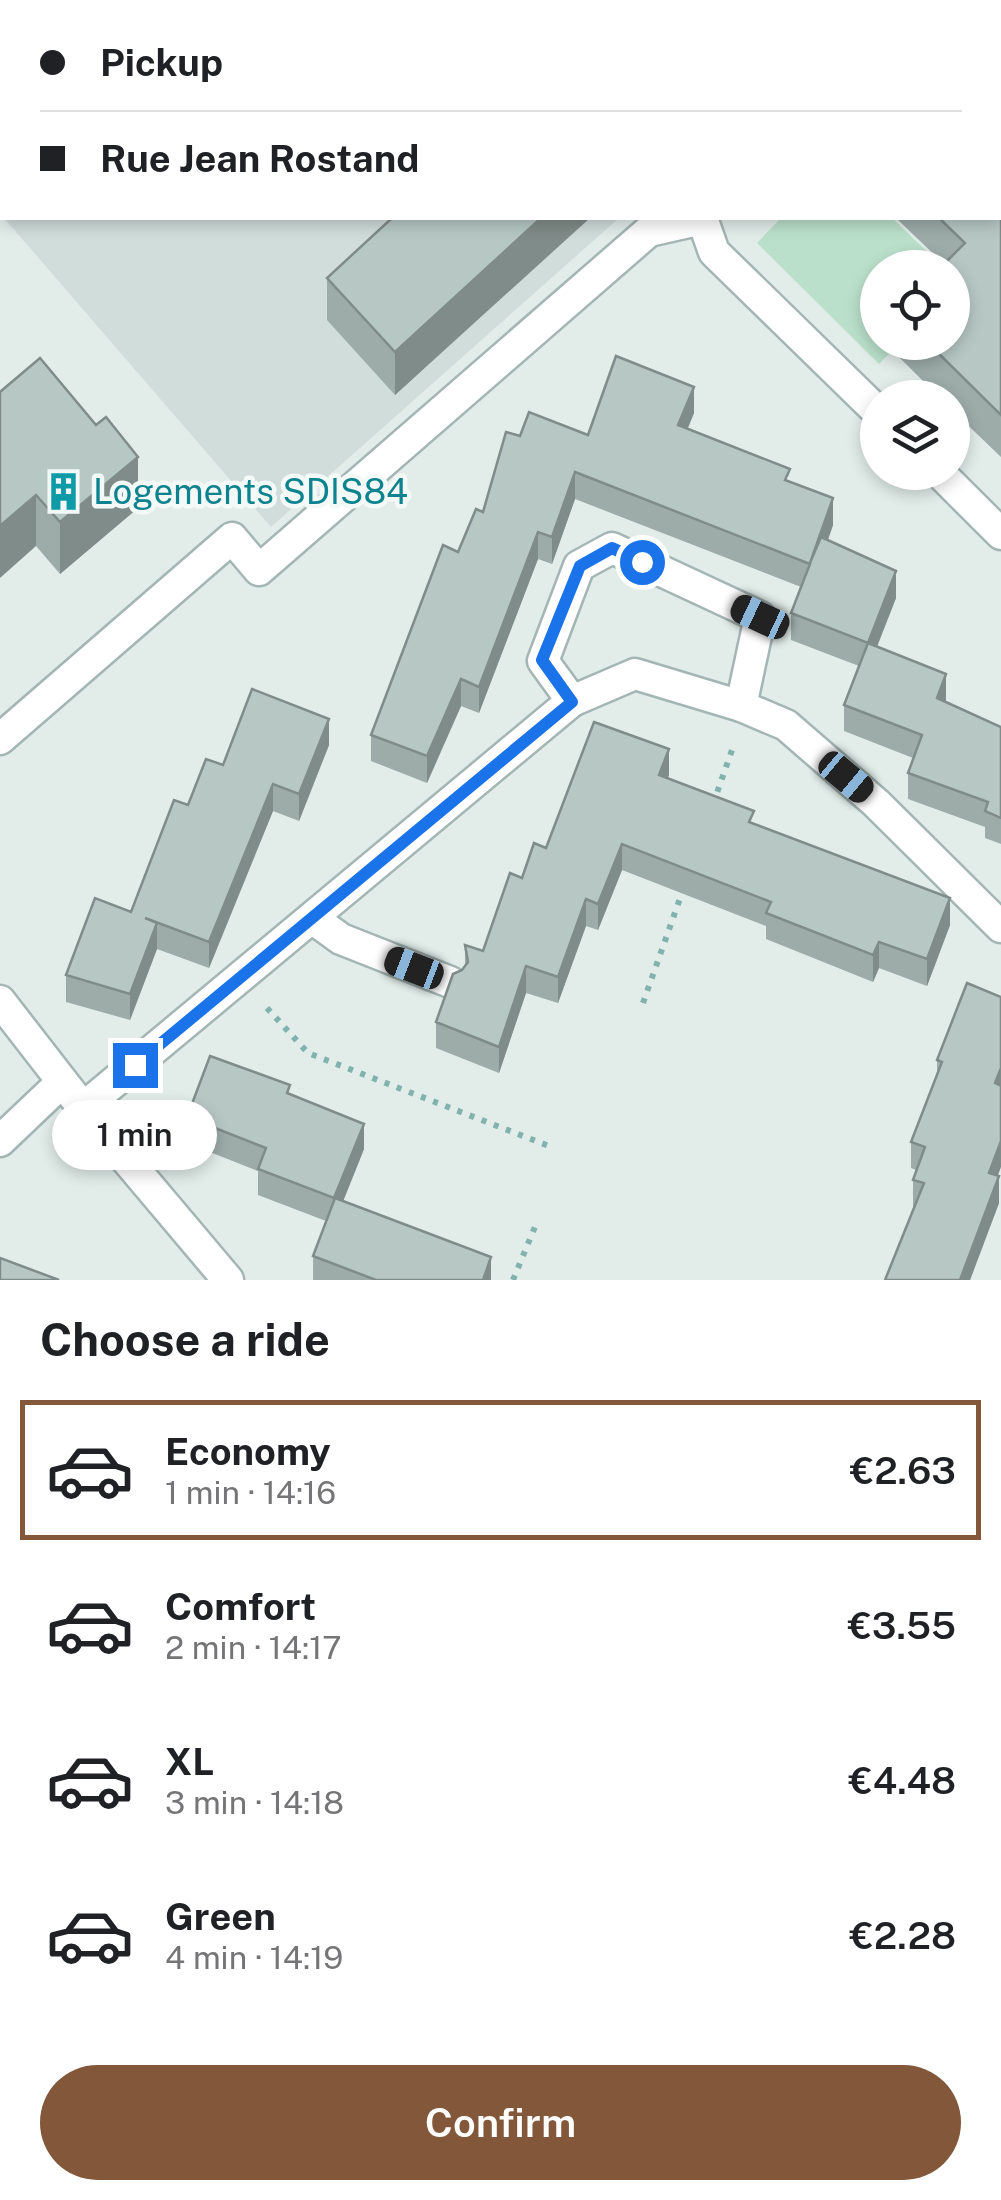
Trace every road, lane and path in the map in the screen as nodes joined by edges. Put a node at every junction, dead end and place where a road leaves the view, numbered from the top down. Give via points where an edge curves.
1 (694, 220) edge
2 (703, 220) edge
3 (860, 394) edge
4 (957, 490) edge
5 (1001, 534) edge
6 (572, 702) junction
7 (741, 706) junction
8 (0, 739) edge
9 (709, 816) edge
10 (689, 872) edge
11 (312, 918) junction
12 (1001, 927) edge
13 (239, 978) junction
14 (450, 982) edge
15 (0, 1001) edge
16 (643, 1003) dead end
17 (11, 1037) edge
18 (62, 1082) junction
19 (83, 1108) junction
20 (0, 1141) edge
21 (548, 1146) dead end
22 (537, 1222) dead end
23 (228, 1280) edge
24 (513, 1280) edge

1 - 8 street via 649,231 260,570 232,538
2 - 3 street via 714,252
4 - 5 street
6 - 7 street via 635,674
6 - 7 street via 542,660 580,566 612,548 760,617
6 - 11 street
7 - 9 path
7 - 12 street via 786,725
10 - 16 path
11 - 13 street
11 - 14 street via 341,940
13 - 19 street
13 - 21 path via 308,1052
15 - 17 street
17 - 18 street
18 - 19 street
18 - 20 street
19 - 23 street
22 - 24 path

